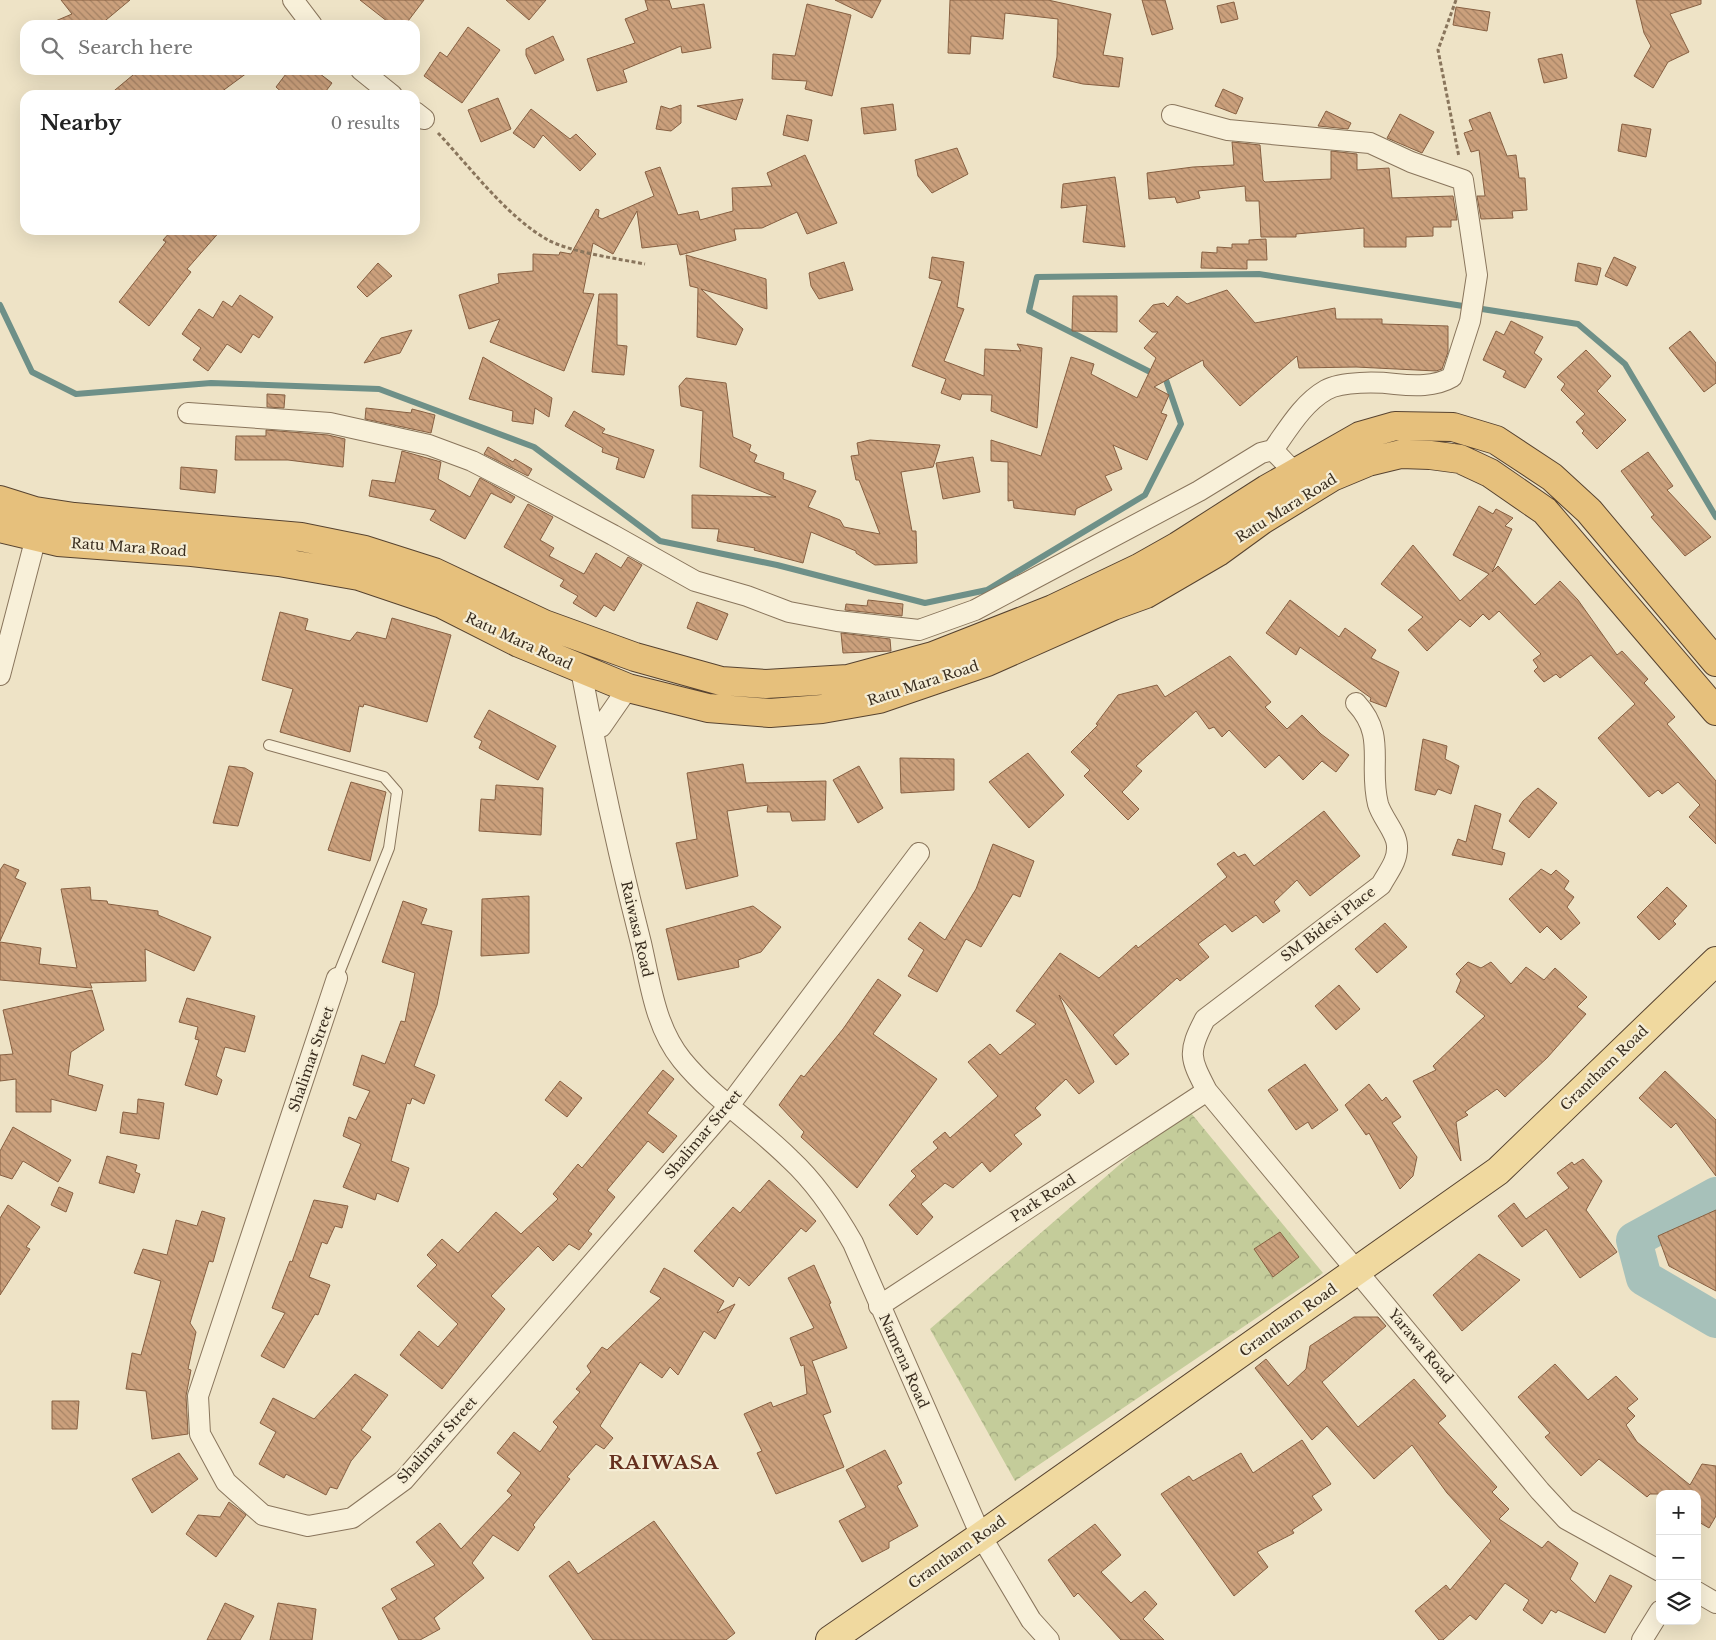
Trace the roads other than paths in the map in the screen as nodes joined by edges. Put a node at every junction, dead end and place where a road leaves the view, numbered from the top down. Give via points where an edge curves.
1 (293, 0) edge
2 (308, 20) edge
3 (367, 75) edge
4 (386, 90) edge
5 (1172, 115) dead end
6 (188, 413) dead end
7 (1273, 450) junction
8 (1294, 472) junction
9 (0, 500) edge
10 (0, 528) edge
11 (36, 537) junction
12 (1716, 662) edge
13 (581, 670) junction
14 (0, 675) edge
15 (628, 688) junction
16 (1356, 703) dead end
17 (1716, 711) edge
18 (594, 729) junction
19 (269, 745) dead end
20 (919, 853) dead end
21 (1716, 962) edge
22 (337, 978) joint
23 (1207, 1091) junction
24 (728, 1107) junction
25 (1358, 1271) junction
26 (879, 1306) junction
27 (981, 1536) junction
28 (1656, 1568) edge
29 (1701, 1594) edge
30 (1716, 1603) edge
31 (1656, 1617) edge
32 (830, 1640) edge
33 (1049, 1640) edge
34 (1642, 1640) edge

1 - 2 street
3 - 4 street
5 - 7 street via 1228,130 1370,143 1463,180 1477,275 1470,321 1452,377 1441,383 1409,386 1370,381 1327,389 1295,417
6 - 7 street via 330,423 429,445 513,482 614,534 695,581 789,612 919,630 975,610 1200,491 1261,453
7 - 8 street
8 - 9 highway, Ratu Mara Road via 1178,546 1054,609 933,656 892,668 848,679 766,684 721,681 635,657 544,624 434,572 365,550 292,536 74,517 35,511
8 - 12 highway, Ratu Mara Road via 1360,436 1395,426 1453,427 1496,440 1552,477 1589,511
10 - 11 highway, Ratu Mara Road
11 - 13 highway, Ratu Mara Road via 58,542 279,562 359,576 442,604
11 - 14 street
13 - 15 highway, Ratu Mara Road
13 - 18 street, Raiwasa Road
15 - 17 highway, Ratu Mara Road via 708,708 770,713 822,709 879,699 987,662 1146,594 1332,478 1368,462 1401,454 1420,454 1460,458 1490,473 1545,511
15 - 18 street via 601,727
16 - 23 street, SM Bidesi Place via 1368,715 1375,734 1374,786 1379,809 1397,845 1395,862 1381,885 1205,1019 1195,1038 1192,1062
18 - 24 street, Raiwasa Road via 628,891 660,1020 680,1058
19 - 22 lane via 384,777 398,792 389,848
20 - 24 street, Shalimar Street
21 - 25 main road, Grantham Road via 1498,1171
22 - 24 street, Shalimar Street via 198,1396 200,1434 204,1442 226,1482 263,1515 308,1526 352,1518 404,1480
23 - 25 street, Yarawa Road
23 - 26 street, Park Road
24 - 26 street, Namena Road via 791,1160 828,1203 853,1244
25 - 27 main road, Grantham Road
25 - 28 street, Yarawa Road via 1566,1519
26 - 27 street, Namena Road
27 - 32 main road, Grantham Road
27 - 33 street, Namena Road via 1031,1620
29 - 30 street
31 - 34 street

